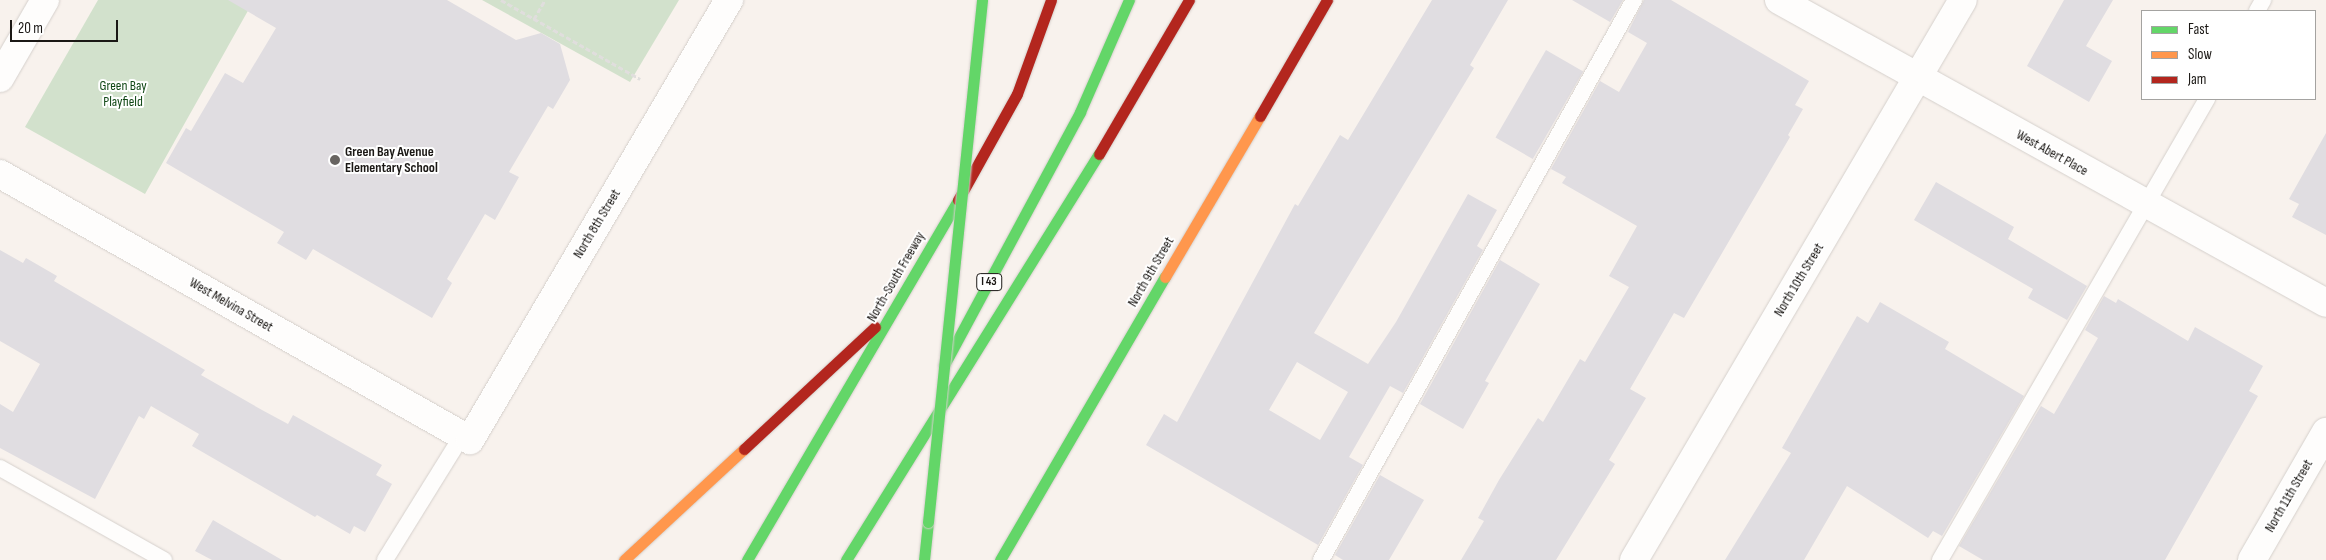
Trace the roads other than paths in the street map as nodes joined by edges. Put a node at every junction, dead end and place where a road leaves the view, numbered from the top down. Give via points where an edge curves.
1 (45, 0) edge
2 (729, 0) edge
3 (982, 0) edge
4 (1051, 0) edge
5 (1129, 0) edge
6 (1189, 0) edge
7 (1327, 0) edge
8 (1634, 0) edge
9 (1779, 0) edge
10 (1963, 0) edge
11 (0, 78) edge
12 (1918, 79) junction
13 (2206, 100) edge
14 (0, 174) edge
15 (2146, 204) junction
16 (2326, 304) edge
17 (896, 307) junction
18 (929, 393) dead end
19 (2326, 432) edge
20 (462, 436) junction
21 (0, 468) edge
22 (886, 472) dead end
23 (164, 560) edge
24 (385, 560) edge
25 (624, 560) edge
26 (748, 560) edge
27 (839, 560) edge
28 (846, 560) edge
29 (924, 560) edge
30 (1000, 560) edge
31 (1321, 560) edge
32 (1634, 560) edge
33 (1940, 560) edge
34 (2252, 560) edge

1 - 11 street
2 - 20 street, North 8th Street via 470,440
3 - 29 main road, bridge
4 - 17 main road, North-South Freeway via 1017,94
5 - 18 main road, I 43 via 1080,112
6 - 28 main road via 1150,73
7 - 30 main road, North 9th Street
8 - 31 lane
9 - 12 street, West Abert Place
10 - 12 street, North 10th Street
12 - 15 street, West Abert Place
12 - 32 street, North 10th Street
13 - 15 lane
14 - 20 street, West Melvina Street
15 - 16 street, West Abert Place
15 - 33 lane
17 - 25 main road
17 - 26 main road, North-South Freeway
19 - 34 street, North 11th Street
20 - 24 lane
21 - 23 lane
22 - 27 main road

